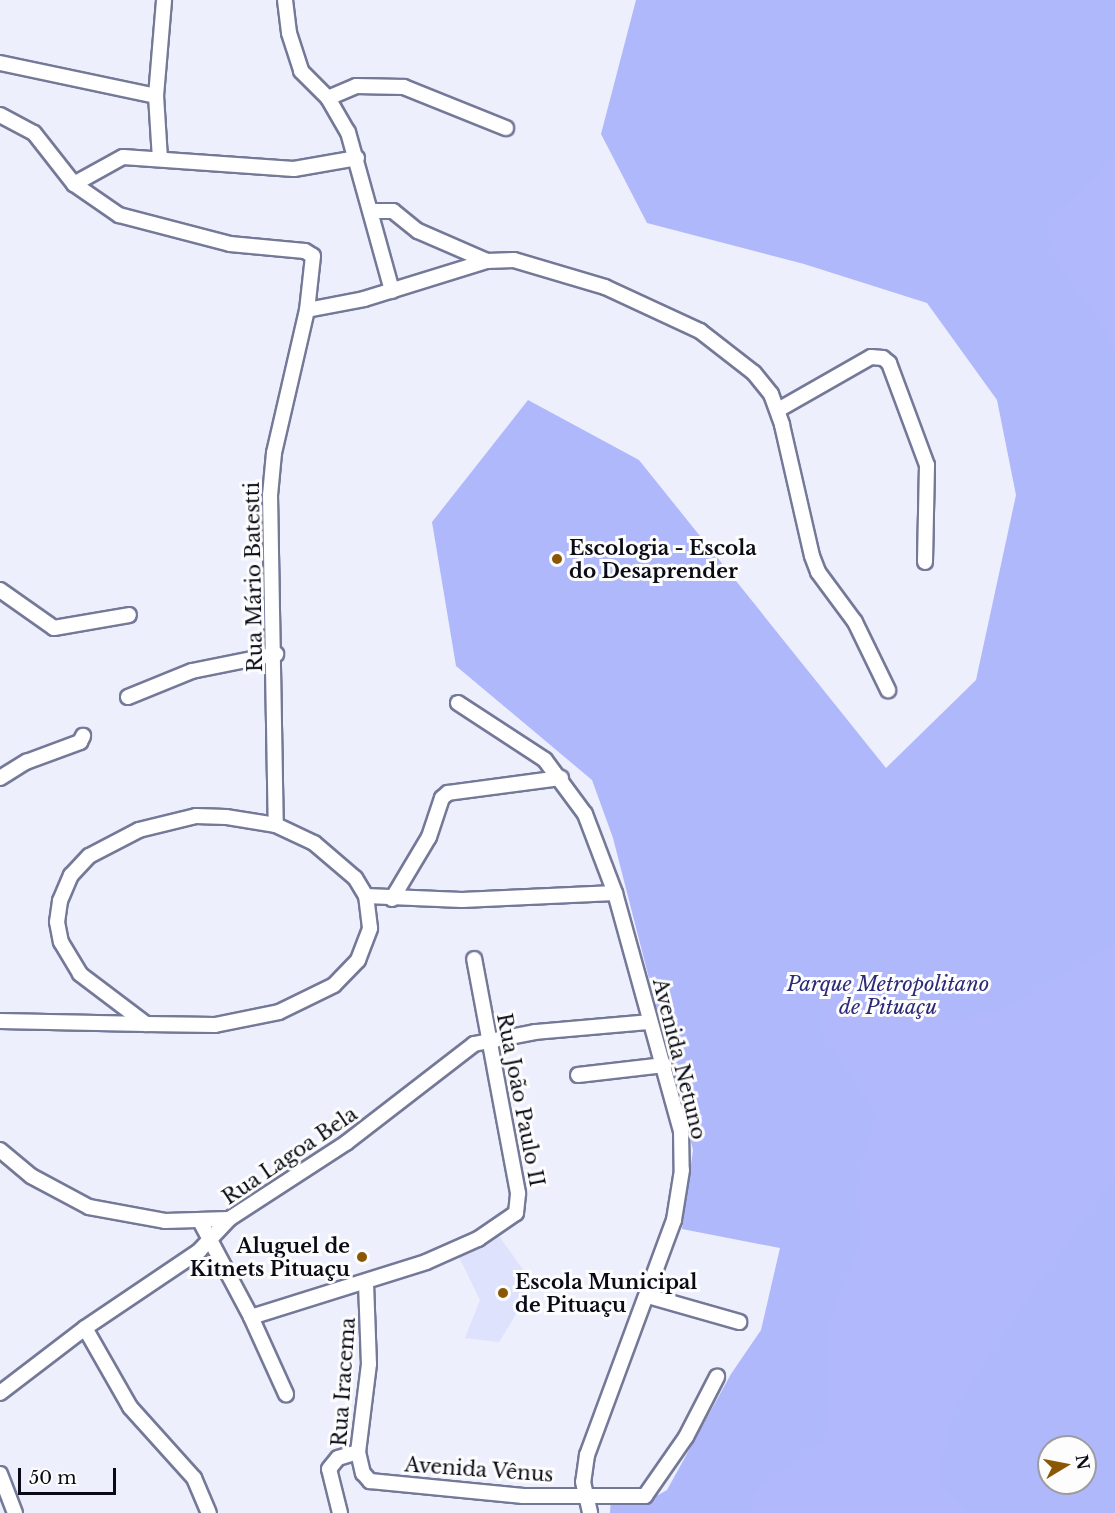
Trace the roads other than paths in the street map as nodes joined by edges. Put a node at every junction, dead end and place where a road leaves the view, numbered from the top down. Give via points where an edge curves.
1 (164, 0) edge
2 (285, 0) edge
3 (0, 63) edge
4 (156, 96) junction
5 (328, 98) junction
6 (0, 115) edge
7 (506, 128) dead end
8 (357, 158) junction
9 (160, 159) junction
10 (74, 184) junction
11 (371, 211) junction
12 (487, 261) junction
13 (392, 291) junction
14 (307, 310) junction
15 (778, 410) junction
16 (925, 561) dead end
17 (0, 590) edge
18 (129, 615) dead end
19 (276, 654) junction
20 (888, 690) dead end
21 (129, 697) dead end
22 (458, 703) dead end
23 (83, 736) dead end
24 (0, 778) edge
25 (561, 778) junction
26 (276, 825) junction
27 (615, 893) junction
28 (366, 896) junction
29 (392, 899) junction
30 (474, 959) dead end
31 (0, 1021) edge
32 (651, 1022) junction
33 (146, 1023) junction
34 (488, 1040) junction
35 (664, 1065) junction
36 (578, 1076) dead end
37 (0, 1150) edge
38 (229, 1219) junction
39 (200, 1221) junction
40 (211, 1241) junction
41 (366, 1283) junction
42 (648, 1296) junction
43 (251, 1317) junction
44 (739, 1322) dead end
45 (85, 1328) junction
46 (717, 1377) dead end
47 (0, 1393) edge
48 (286, 1394) dead end
49 (358, 1452) junction
50 (0, 1474) edge
51 (370, 1481) joint
52 (585, 1495) junction
53 (15, 1513) edge
54 (209, 1513) edge
55 (340, 1513) edge
56 (590, 1513) edge

1 - 4 street
2 - 5 street via 298,65
3 - 4 street
4 - 9 street
5 - 7 street via 356,86 393,86 415,90
5 - 8 street via 348,132
6 - 10 street via 34,133
8 - 9 street via 294,169
8 - 11 street
9 - 10 street via 112,160
10 - 14 street, Rua Mário Batestti via 119,215 230,244 309,252 314,261
11 - 12 street via 393,211 418,231
11 - 13 street
12 - 13 street
12 - 15 street via 514,260 556,269 674,316 754,373
13 - 14 street
14 - 19 street, Rua Mário Batestti via 271,480
15 - 16 street via 871,357 889,363 927,465
15 - 20 street via 812,556 863,637
17 - 18 street via 54,628
19 - 21 street via 192,671
19 - 26 street, Rua Mário Batestti
22 - 25 street, Avenida Netuno via 545,760
23 - 24 street via 80,742 26,762
25 - 27 street, Avenida Netuno via 592,829
25 - 29 street via 448,793 442,798 429,837
26 - 28 street via 328,852
26 - 33 street via 196,816 106,845 71,875 57,921 68,958 94,987
27 - 29 street via 498,900
27 - 32 street, Avenida Netuno
28 - 29 street
28 - 33 street via 370,928 358,960 334,985 279,1012 215,1024
30 - 34 street, Rua João Paulo II
31 - 33 street
32 - 34 street, Rua Lagoa Bela
32 - 35 street, Avenida Netuno
34 - 38 street, Rua Lagoa Bela via 466,1049 346,1143
34 - 41 street, Rua João Paulo II via 518,1193 516,1213 478,1239
35 - 36 street
35 - 42 street, Avenida Netuno via 681,1131 682,1170 674,1220
37 - 39 street via 31,1176 89,1207 124,1217
38 - 39 street
38 - 40 street, Rua Lagoa Bela
39 - 40 street
40 - 43 street
40 - 45 street, Rua Lagoa Bela
41 - 43 street, Rua João Paulo II
41 - 49 street, Rua Iracema via 369,1364
42 - 44 street
42 - 52 street, Avenida Netuno via 591,1439
43 - 48 street
45 - 47 street, Rua Lagoa Bela
45 - 54 street via 130,1407 194,1478
46 - 52 street, Avenida Vênus via 651,1492 638,1498
49 - 51 street, Rua Iracema via 363,1473
49 - 55 street via 338,1458 329,1469 328,1479
50 - 53 street
51 - 52 street, Avenida Vênus via 523,1496
52 - 56 street, Avenida Netuno

